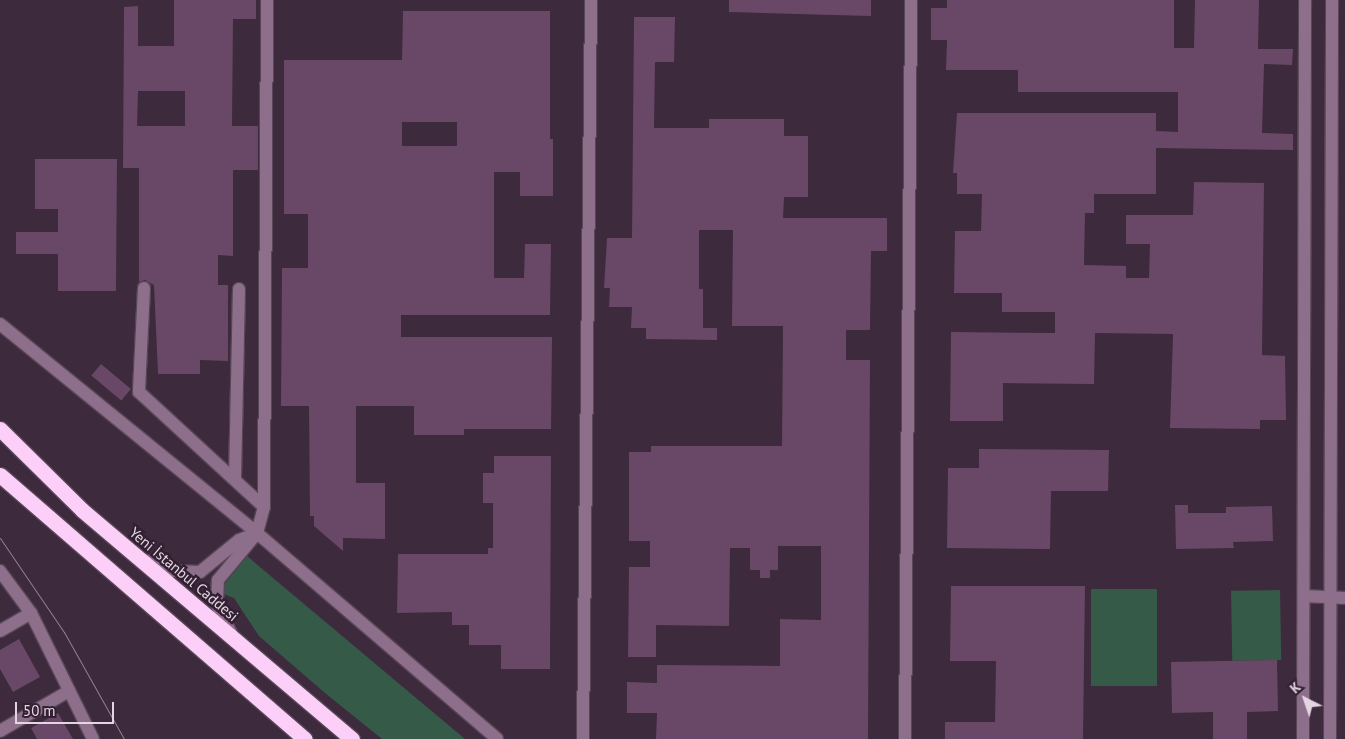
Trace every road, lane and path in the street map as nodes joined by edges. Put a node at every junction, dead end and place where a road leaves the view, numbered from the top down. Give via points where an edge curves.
1 (267, 0) edge
2 (591, 0) edge
3 (911, 0) edge
4 (1305, 0) edge
5 (1332, 0) edge
6 (144, 288) dead end
7 (239, 289) dead end
8 (0, 324) edge
9 (0, 429) edge
10 (0, 475) edge
11 (234, 479) junction
12 (264, 507) junction
13 (257, 533) junction
14 (134, 556) junction
15 (0, 571) edge
16 (1305, 596) junction
17 (1339, 598) edge
18 (31, 613) junction
19 (0, 631) edge
20 (233, 638) junction
21 (69, 691) junction
22 (0, 731) edge
23 (303, 738) edge
24 (93, 739) edge
25 (352, 739) edge
26 (497, 739) edge
27 (583, 739) edge
28 (906, 739) edge
29 (1303, 739) edge
30 (1330, 739) edge

1 - 12 street
2 - 27 street
3 - 28 street
4 - 16 street
5 - 17 street
6 - 11 street via 139,392
7 - 11 street
8 - 13 street
9 - 14 highway, Yeni İstanbul Caddesi
10 - 23 highway
11 - 12 street
12 - 13 street
13 - 14 street via 239,540 200,572 174,571
13 - 20 street via 218,580 217,605
13 - 26 street
14 - 20 highway, Yeni İstanbul Caddesi
15 - 18 street
16 - 17 street
16 - 29 street
17 - 30 street
18 - 19 street
18 - 21 street
20 - 25 highway, Yeni İstanbul Caddesi
21 - 22 street
21 - 24 street

